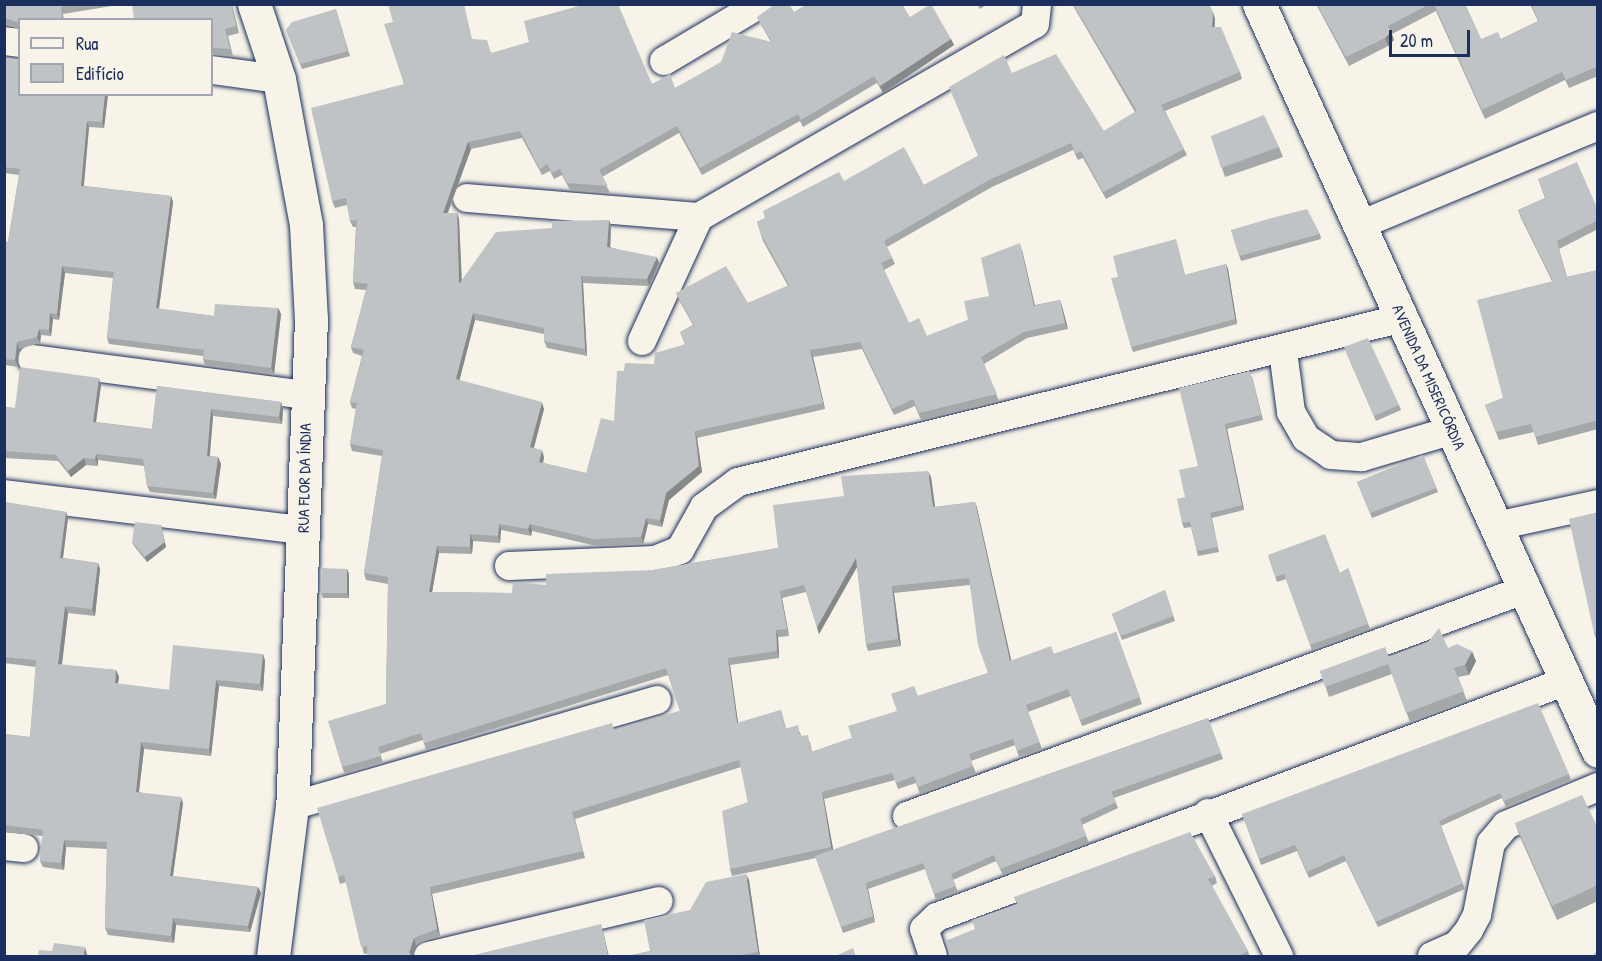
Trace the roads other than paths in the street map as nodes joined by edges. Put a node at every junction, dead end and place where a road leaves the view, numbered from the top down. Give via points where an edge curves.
1 (254, 4) edge
2 (760, 4) edge
3 (1037, 4) edge
4 (1259, 4) edge
5 (664, 61) dead end
6 (213, 70) edge
7 (279, 79) junction
8 (1598, 126) edge
9 (467, 198) dead end
10 (699, 217) junction
11 (1360, 225) junction
12 (1403, 318) junction
13 (642, 341) dead end
14 (1283, 351) junction
15 (32, 359) dead end
16 (306, 395) junction
17 (1453, 430) junction
18 (4, 494) edge
19 (1598, 504) edge
20 (1496, 526) junction
21 (303, 530) junction
22 (509, 566) dead end
23 (1524, 590) junction
24 (1564, 682) junction
25 (657, 700) dead end
26 (1598, 751) edge
27 (1598, 787) edge
28 (292, 806) junction
29 (1208, 813) junction
30 (907, 816) dead end
31 (659, 901) dead end
32 (273, 957) edge
33 (428, 957) edge
34 (933, 957) edge
35 (1279, 957) edge
36 (1432, 957) edge

1 - 7 street, RUA FLOR DA ÍNDIA
2 - 5 street
3 - 10 street via 1035,24
4 - 11 street, AVENIDA DA MISERICÓRDIA
6 - 7 street
7 - 16 street, RUA FLOR DA ÍNDIA via 306,225 311,319
8 - 11 street
9 - 10 street
10 - 13 street
11 - 12 street, AVENIDA DA MISERICÓRDIA
12 - 14 street
12 - 17 street, AVENIDA DA MISERICÓRDIA
14 - 17 street via 1291,412 1306,438 1331,455 1362,457
14 - 22 street via 738,482 704,507 680,550 655,560
15 - 16 street
16 - 21 street, RUA FLOR DA ÍNDIA
17 - 20 street, AVENIDA DA MISERICÓRDIA
18 - 21 street
19 - 20 street
20 - 23 street, AVENIDA DA MISERICÓRDIA
21 - 28 street, RUA FLOR DA ÍNDIA
23 - 24 street, AVENIDA DA MISERICÓRDIA
23 - 30 street
24 - 26 street, AVENIDA DA MISERICÓRDIA
24 - 29 street
25 - 28 street
27 - 36 street via 1506,825 1491,843 1473,922 1457,945
28 - 32 street, RUA FLOR DA ÍNDIA
29 - 34 street via 937,916 924,929
29 - 35 street
31 - 33 street

